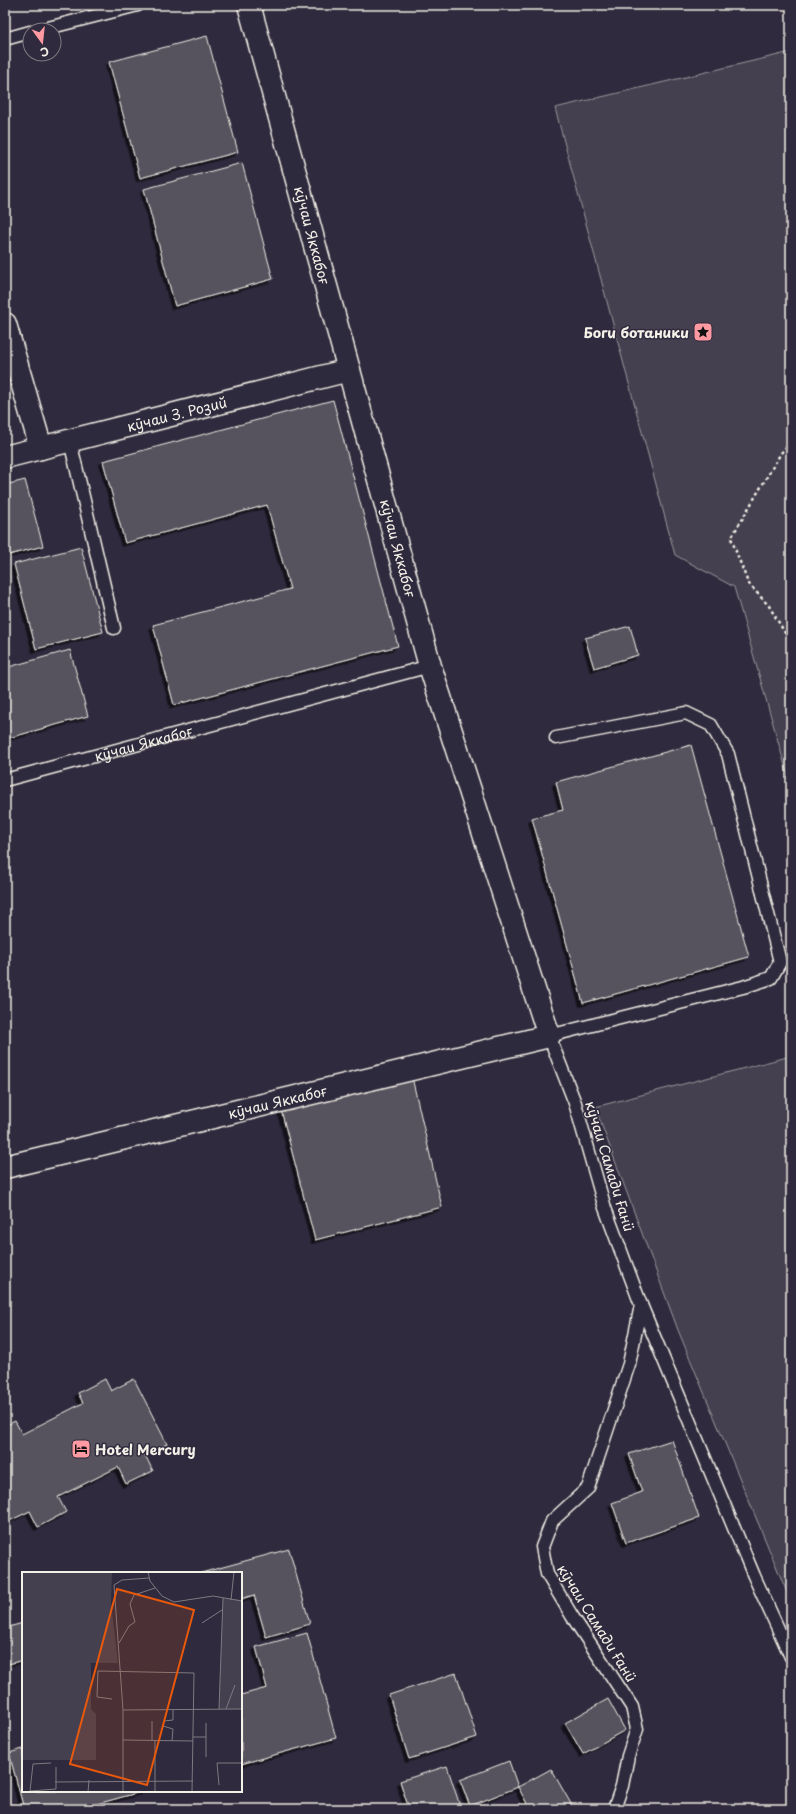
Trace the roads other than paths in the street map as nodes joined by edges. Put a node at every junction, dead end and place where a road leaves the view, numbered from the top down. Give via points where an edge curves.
1 (138, 5) edge
2 (249, 5) edge
3 (62, 24) edge
4 (22, 34) edge
5 (5, 39) edge
6 (5, 324) edge
7 (349, 370) junction
8 (70, 441) junction
9 (41, 448) junction
10 (5, 458) edge
11 (114, 628) dead end
12 (430, 666) junction
13 (556, 738) dead end
14 (5, 780) edge
15 (549, 1036) junction
16 (5, 1167) edge
17 (641, 1305) junction
18 (791, 1658) edge
19 (614, 1809) edge

1 - 3 lane
2 - 7 street, кӯчаи Яккабоғ
4 - 5 lane
6 - 9 street
7 - 8 street, кӯчаи З. Розий
7 - 12 street, кӯчаи Яккабоғ
8 - 9 street, кӯчаи З. Розий
8 - 11 lane
9 - 10 street, кӯчаи З. Розий
12 - 14 lane, кӯчаи Яккабоғ
12 - 15 street
13 - 15 lane via 686,713 711,725 728,754 780,962 771,978 743,987
15 - 16 street, кӯчаи Яккабоғ
15 - 17 lane, кӯчаи Самади Ғанӣ via 575,1103 605,1208
17 - 18 lane, кӯчаи Самади Ғанӣ
17 - 19 lane, кӯчаи Самади Ғанӣ via 629,1364 588,1488 552,1521 542,1547 547,1574 632,1707 637,1729

